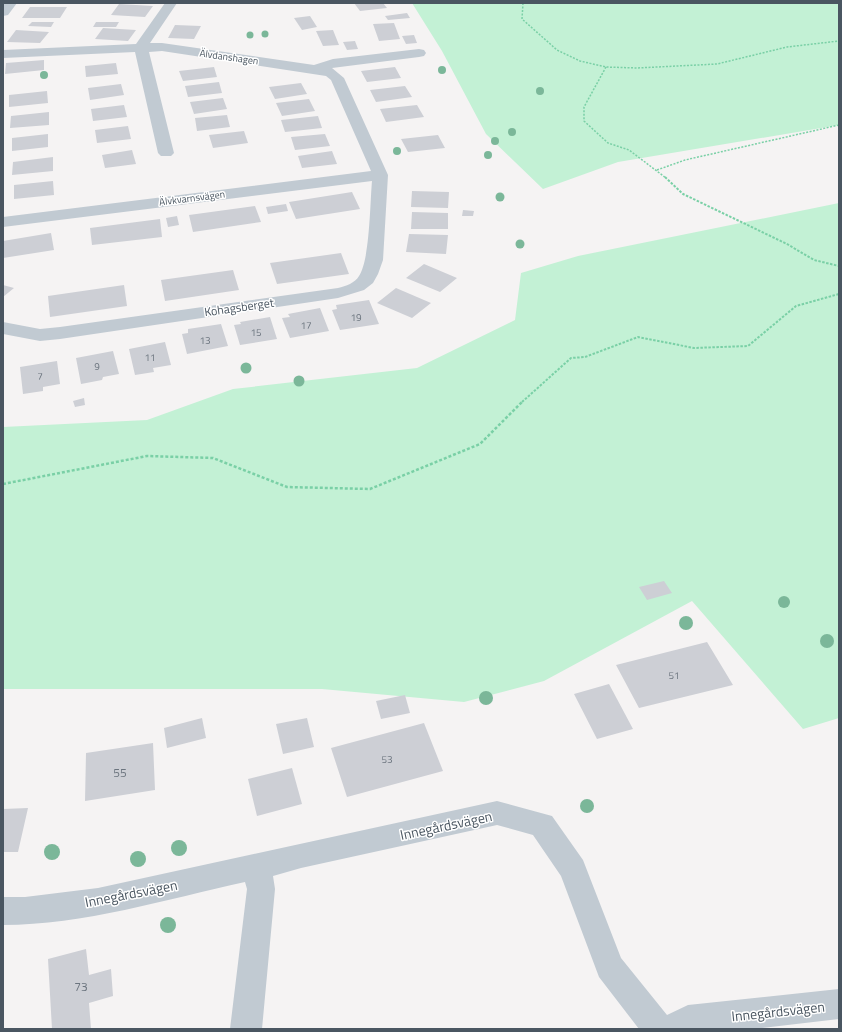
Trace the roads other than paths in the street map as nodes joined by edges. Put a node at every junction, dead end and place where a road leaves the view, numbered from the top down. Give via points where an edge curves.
1 (10, 3) edge
2 (171, 3) edge
3 (3, 12) edge
4 (141, 47) junction
5 (419, 53) dead end
6 (3, 54) edge
7 (317, 69) junction
8 (166, 153) dead end
9 (380, 175) junction
10 (3, 222) edge
11 (3, 328) edge
12 (257, 867) junction
13 (3, 911) edge
14 (839, 1004) edge
15 (246, 1029) edge
16 (659, 1029) edge
17 (671, 1029) edge

1 - 3 street
2 - 4 street
4 - 6 street, Älvdanshagen
4 - 7 street, Älvdanshagen via 178,49
4 - 8 street
5 - 7 street, Älvdanshagen via 333,63
7 - 9 street, Älvdanshagen via 336,76
9 - 10 street, Älvkvarnsvägen
9 - 11 street, Kohagsberget via 374,260 371,272 365,282 358,287 338,293 55,334 40,335
12 - 13 street, Innegårdsvägen via 98,901 25,911
12 - 15 street via 261,889
12 - 16 street, Innegårdsvägen via 301,855 497,813 542,825 574,869 610,967
14 - 17 street, Innegårdsvägen via 688,1021

